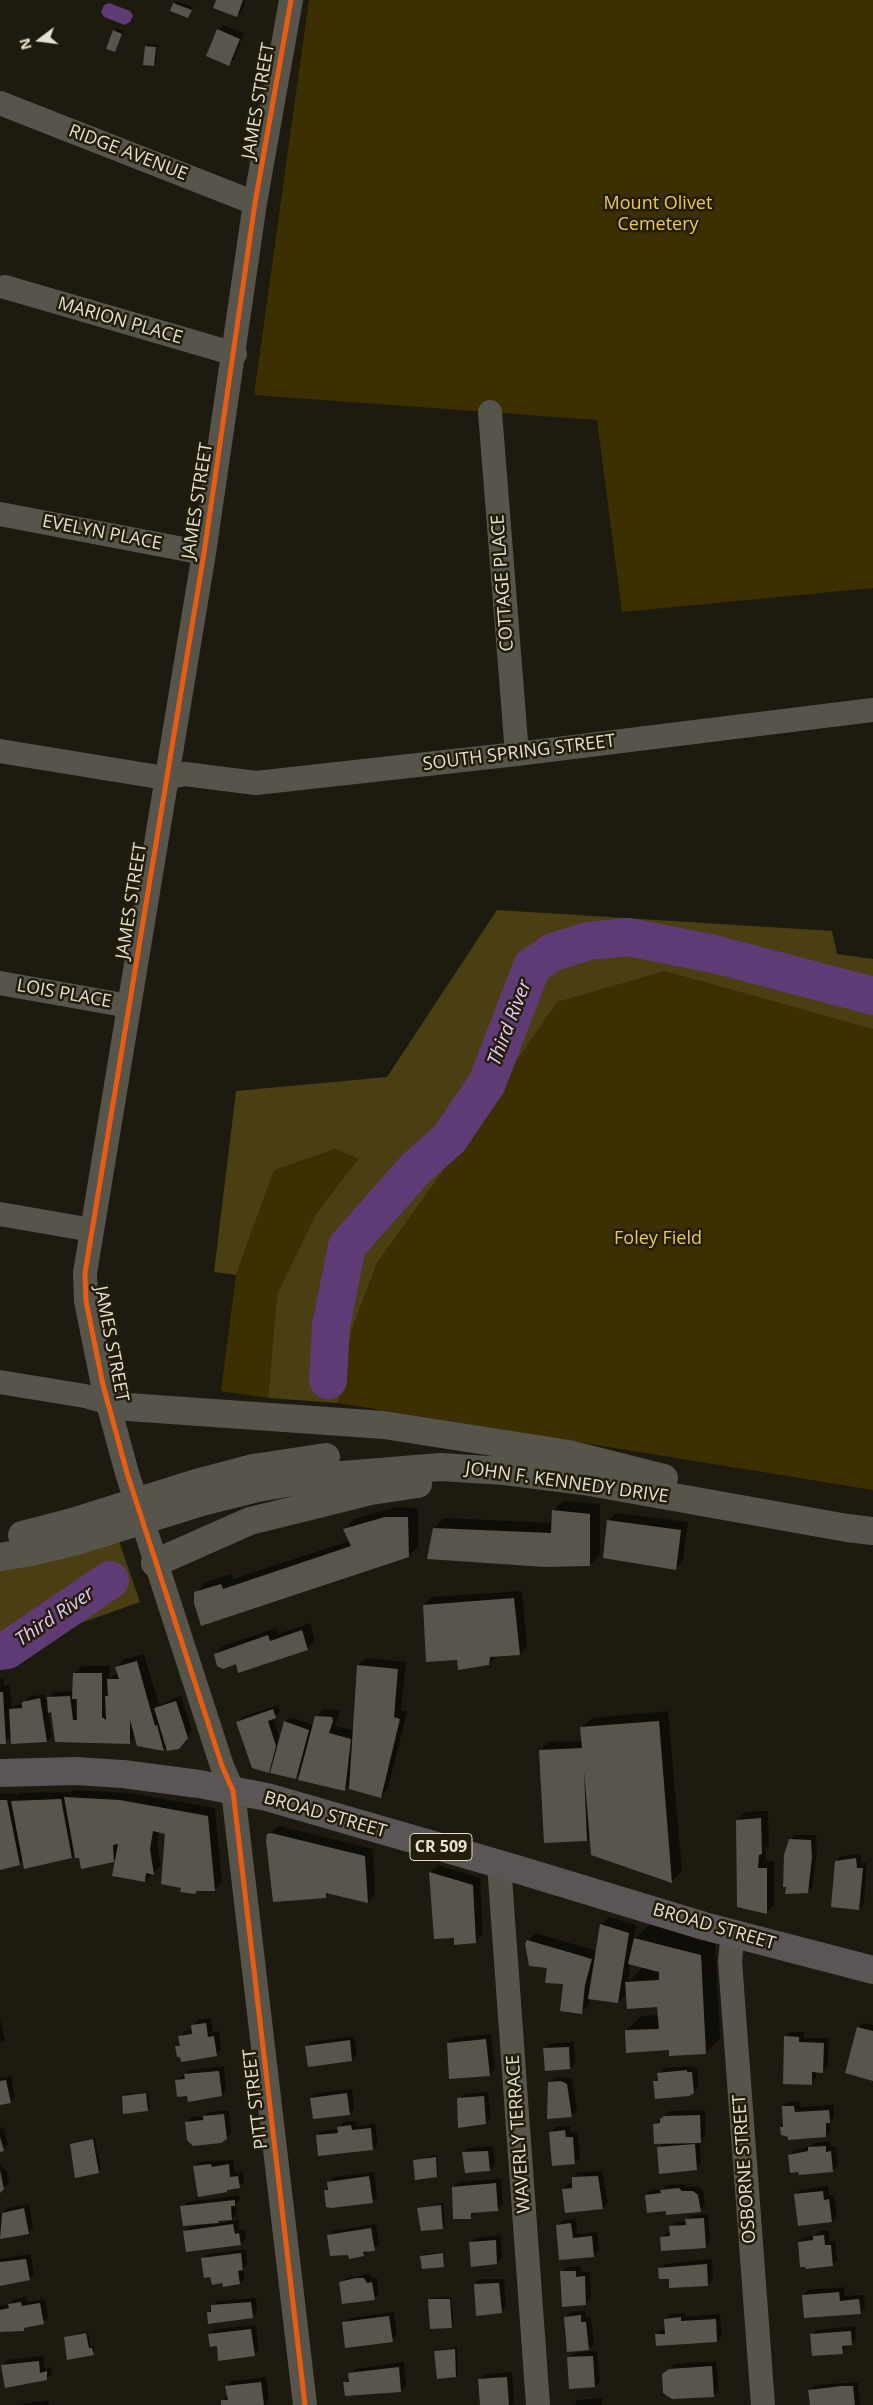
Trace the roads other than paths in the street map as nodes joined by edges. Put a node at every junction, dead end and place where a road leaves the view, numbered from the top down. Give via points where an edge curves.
1 (291, 0) edge
2 (0, 103) edge
3 (255, 203) junction
4 (5, 287) dead end
5 (235, 354) junction
6 (490, 412) dead end
7 (0, 514) edge
8 (204, 552) junction
9 (873, 710) edge
10 (0, 751) edge
11 (516, 754) junction
12 (166, 778) junction
13 (0, 983) edge
14 (129, 1006) junction
15 (0, 1214) edge
16 (92, 1230) junction
17 (0, 1382) edge
18 (107, 1402) junction
19 (664, 1478) junction
20 (584, 1481) junction
21 (873, 1512) edge
22 (873, 1531) edge
23 (0, 1538) edge
24 (151, 1552) junction
25 (0, 1557) edge
26 (0, 1773) edge
27 (233, 1791) junction
28 (499, 1864) junction
29 (733, 1933) junction
30 (873, 1970) edge
31 (305, 2405) edge
32 (538, 2405) edge
33 (763, 2405) edge

1 - 3 street, JAMES STREET
2 - 3 street, RIDGE AVENUE
3 - 5 street, JAMES STREET
4 - 5 street, MARION PLACE
5 - 8 street, JAMES STREET
6 - 11 street, COTTAGE PLACE
7 - 8 street, EVELYN PLACE
8 - 12 street, JAMES STREET
9 - 11 street, SOUTH SPRING STREET
10 - 12 street, SOUTH SPRING STREET
11 - 12 street, SOUTH SPRING STREET via 256,783 185,774
12 - 14 street, JAMES STREET
13 - 14 street, LOIS PLACE
14 - 16 street, JAMES STREET
15 - 16 street
16 - 18 street, JAMES STREET via 85,1273 86,1301
17 - 18 street
18 - 19 main road via 141,1408 384,1425 569,1454
18 - 24 street, JAMES STREET
19 - 21 main road, JOHN F. KENNEDY DRIVE
19 - 23 main road, JOHN F. KENNEDY DRIVE via 506,1456 440,1451 380,1452 253,1468 55,1527
20 - 22 main road, JOHN F. KENNEDY DRIVE
20 - 24 main road via 460,1478 371,1491
20 - 25 main road, JOHN F. KENNEDY DRIVE via 440,1467 319,1477 202,1502 77,1541
24 - 27 street, JAMES STREET
26 - 27 main road, BROAD STREET / CR 509 via 104,1773
27 - 28 main road, BROAD STREET / CR 509 via 267,1797
27 - 31 street, PITT STREET
28 - 29 main road, BROAD STREET / CR 509
28 - 32 street, WAVERLY TERRACE
29 - 30 main road, BROAD STREET / CR 509
29 - 33 street, OSBORNE STREET via 730,1962

